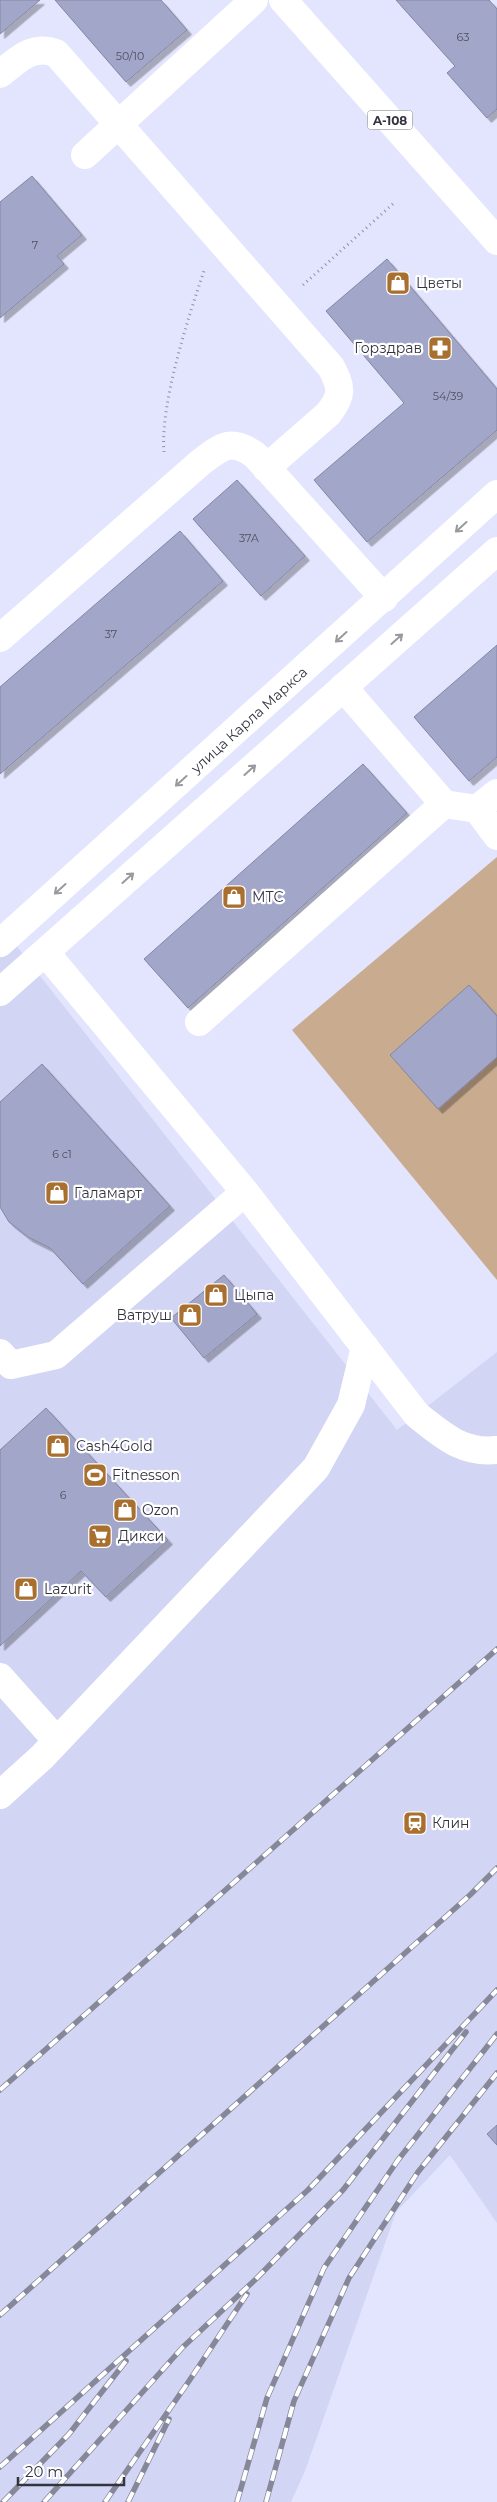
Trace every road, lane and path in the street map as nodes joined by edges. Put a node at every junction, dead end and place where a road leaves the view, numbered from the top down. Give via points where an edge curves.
1 (254, 0) edge
2 (283, 0) edge
3 (0, 74) edge
4 (119, 125) junction
5 (86, 155) dead end
6 (395, 202) dead end
7 (216, 235) junction
8 (497, 241) edge
9 (278, 308) junction
10 (266, 468) junction
11 (168, 492) junction
12 (497, 494) edge
13 (497, 551) edge
14 (384, 598) junction
15 (0, 638) edge
16 (343, 687) junction
17 (487, 801) edge
18 (444, 804) junction
19 (497, 836) edge
20 (0, 943) edge
21 (45, 952) junction
22 (0, 992) edge
23 (200, 1022) dead end
24 (245, 1192) junction
25 (365, 1347) junction
26 (0, 1353) edge
27 (497, 1450) edge
28 (0, 1677) edge
29 (57, 1741) junction
30 (0, 1795) edge

1 - 4 main road
2 - 8 main road, А-108
3 - 4 main road via 31,52 44,48 56,52
4 - 5 main road
4 - 7 main road
6 - 9 path
7 - 9 main road
7 - 11 path via 172,384 163,439
9 - 10 main road via 331,367 340,392 328,414
10 - 11 main road via 255,455 235,444 223,447
10 - 14 main road
11 - 15 main road
12 -> 14 main road, улица Карла Маркса
16 -> 13 main road
14 -> 20 main road, улица Карла Маркса
16 - 18 main road
21 -> 16 main road
17 - 18 main road
17 - 19 main road
18 - 23 main road
21 - 22 main road
21 - 24 main road
24 - 25 main road
24 - 26 main road via 56,1354 11,1365
25 - 27 main road via 417,1415 452,1442 480,1452
25 - 29 main road via 351,1405 316,1468
28 - 29 main road
29 - 30 main road

